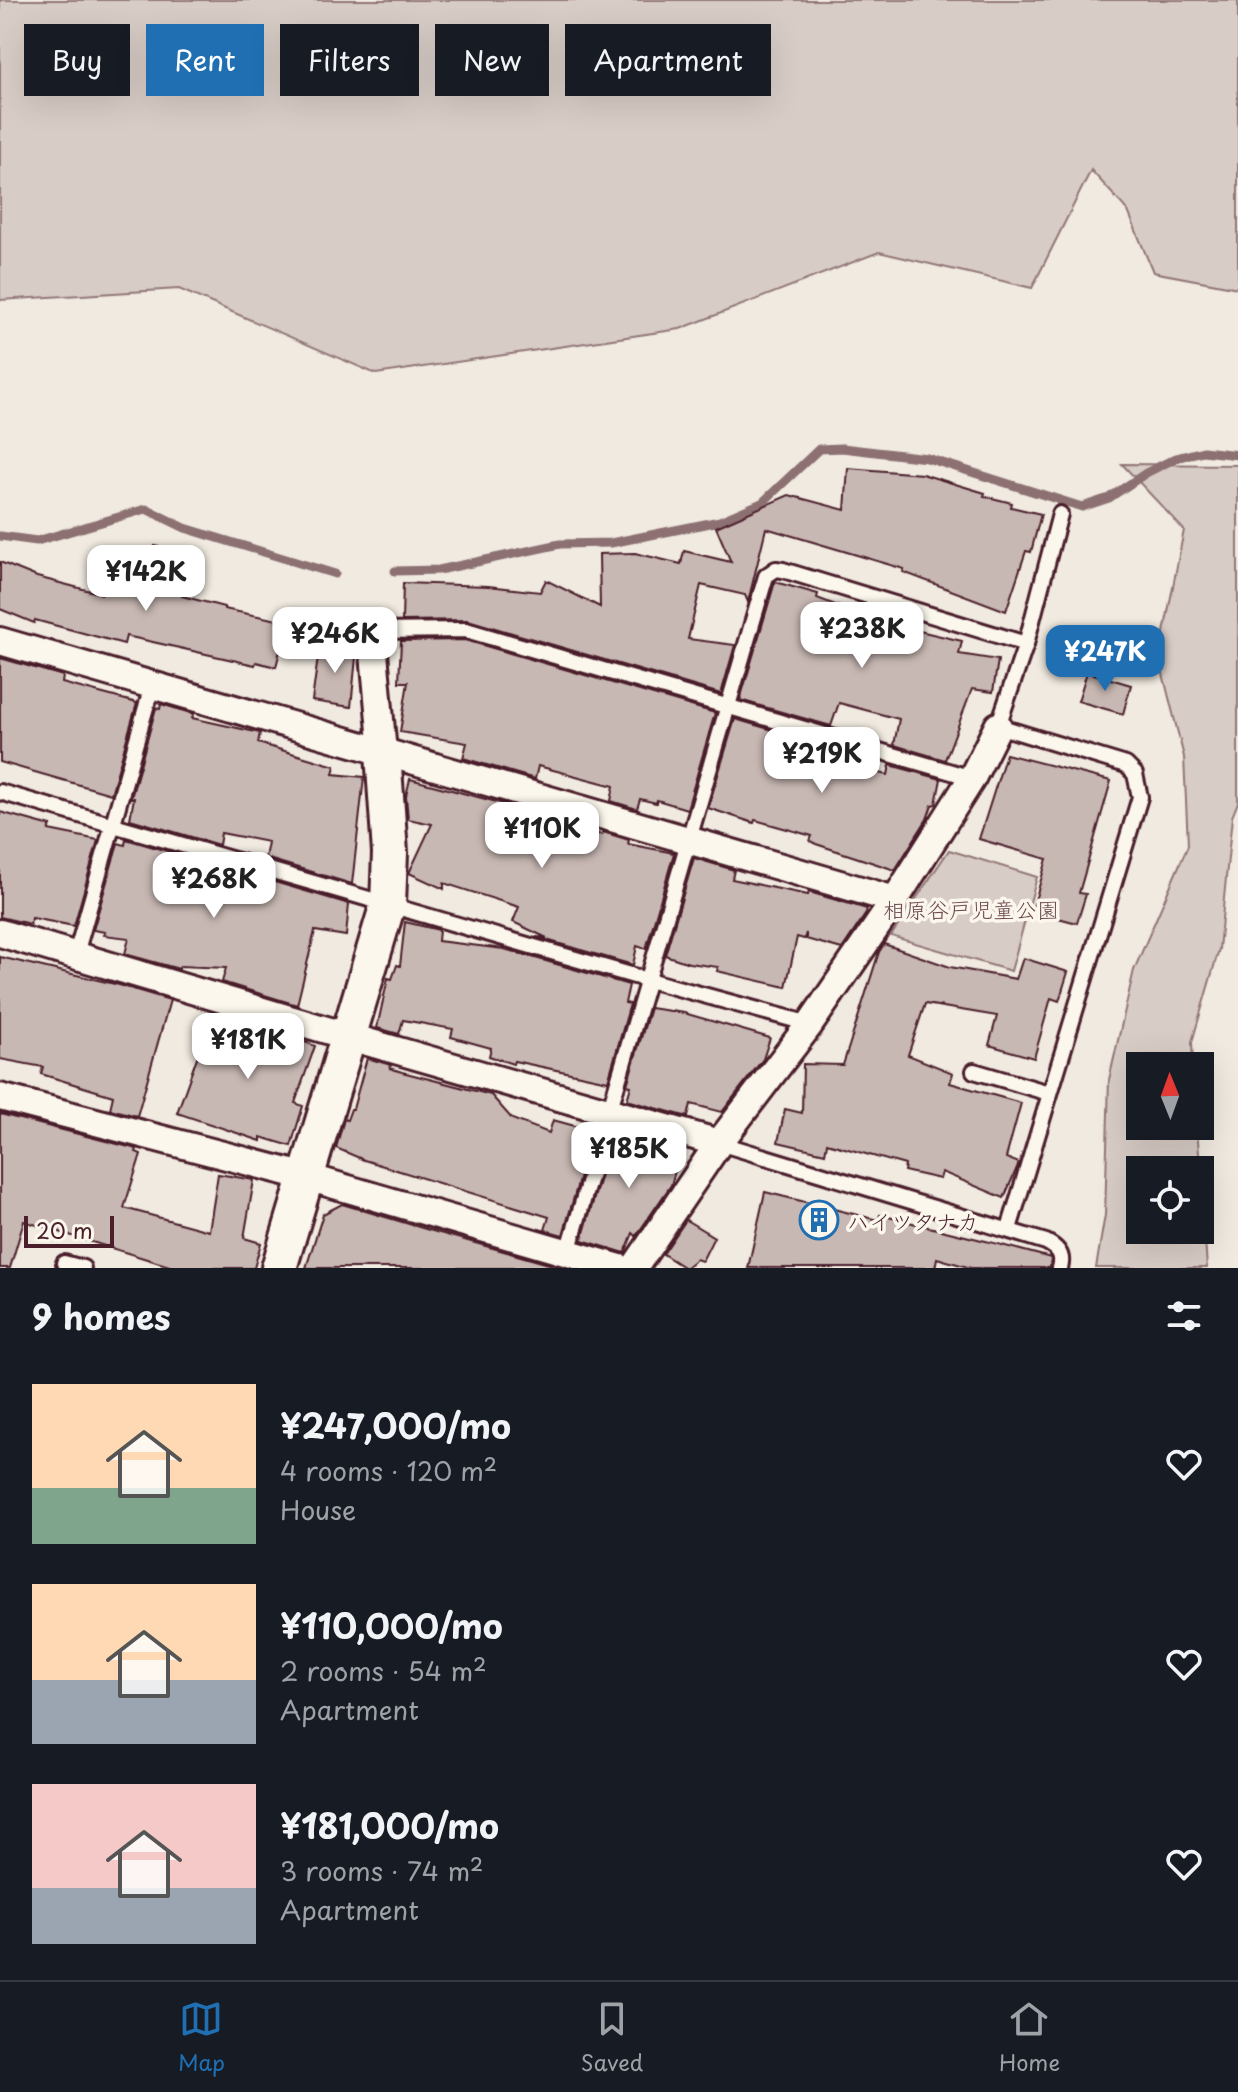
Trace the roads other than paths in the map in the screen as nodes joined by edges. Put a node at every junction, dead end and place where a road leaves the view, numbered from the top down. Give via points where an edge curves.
1 (1060, 514) dead end
2 (372, 631) joint
3 (0, 641) edge
4 (1026, 644) junction
5 (152, 686) junction
6 (727, 706) junction
7 (998, 726) junction
8 (383, 753) junction
9 (972, 778) junction
10 (0, 792) edge
11 (114, 825) junction
12 (688, 841) junction
13 (895, 900) junction
14 (388, 904) junction
15 (0, 933) edge
16 (76, 954) junction
17 (648, 980) junction
18 (810, 1024) junction
19 (350, 1037) junction
20 (974, 1071) dead end
21 (1049, 1093) junction
22 (0, 1097) edge
23 (610, 1112) junction
24 (719, 1143) junction
25 (307, 1177) junction
26 (1009, 1229) junction
27 (568, 1252) junction
28 (64, 1263) dead end
29 (83, 1268) edge
30 (279, 1268) edge
31 (620, 1268) edge
32 (634, 1268) edge
33 (1060, 1268) edge

1 - 4 lane
2 - 6 lane via 466,630
2 - 8 street
3 - 5 street
4 - 6 lane via 776,569 766,576
4 - 7 lane
5 - 8 street
5 - 11 lane
6 - 9 lane
6 - 12 lane
7 - 9 street
7 - 21 lane via 1126,765 1139,785 1140,797
8 - 12 street
8 - 14 street
9 - 13 street
10 - 11 lane
11 - 14 lane
11 - 16 lane
12 - 13 street
12 - 17 lane
13 - 18 street
14 - 17 lane
14 - 19 street
15 - 16 street
16 - 19 street
17 - 18 lane
17 - 23 lane
18 - 24 street
19 - 23 street
19 - 25 street
20 - 21 lane
21 - 26 lane
22 - 25 street
23 - 24 street
23 - 27 lane
24 - 26 lane
24 - 32 street
25 - 27 street
25 - 30 street
26 - 33 lane via 1058,1250
27 - 31 street
28 - 29 lane

